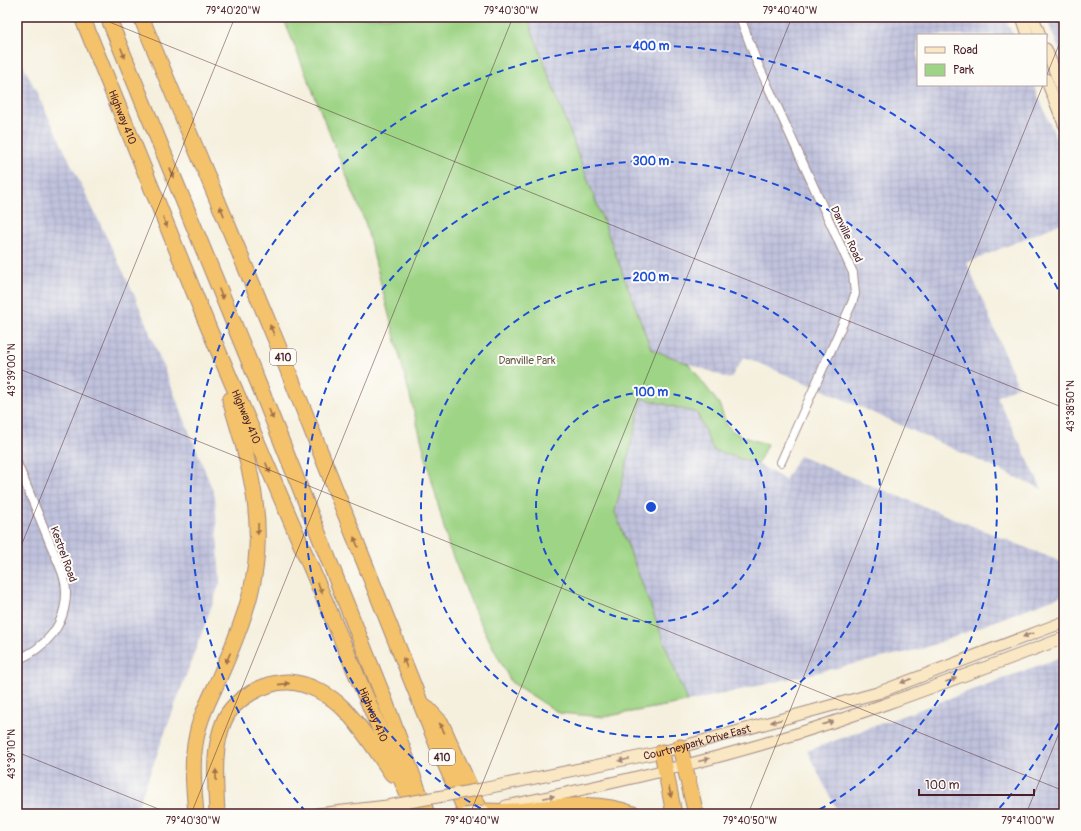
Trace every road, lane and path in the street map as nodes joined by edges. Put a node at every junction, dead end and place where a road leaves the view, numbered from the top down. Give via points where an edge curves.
1 (82, 17) edge
2 (108, 17) edge
3 (141, 17) edge
4 (740, 17) edge
5 (1022, 17) edge
6 (1033, 17) edge
7 (1028, 34) edge
8 (1040, 34) edge
9 (1047, 52) edge
10 (1047, 80) edge
11 (1060, 90) edge
12 (1064, 124) edge
13 (209, 330) junction
14 (781, 462) dead end
15 (17, 463) edge
16 (1064, 622) edge
17 (1064, 638) edge
18 (17, 660) edge
19 (419, 699) junction
20 (680, 747) junction
21 (662, 752) junction
22 (684, 766) junction
23 (666, 770) junction
24 (483, 812) edge
25 (196, 814) edge
26 (217, 814) edge
27 (317, 814) edge
28 (409, 814) edge
29 (416, 814) edge
30 (427, 814) edge
31 (466, 814) edge
32 (633, 814) edge
33 (674, 814) edge
34 (696, 814) edge

1 -> 13 highway, Highway 410
2 -> 30 highway via 263,395 385,700
19 -> 3 highway, 410 via 277,343
4 - 14 street, Danville Road via 762,74 853,273 855,294 846,320
5 - 7 main road
6 - 8 main road
9 - 11 main road
10 - 11 main road
11 - 12 main road
13 -> 25 highway via 250,465 258,519 251,594 231,652 202,716 196,738 193,775
13 -> 29 highway, Highway 410
15 - 18 street, Kestrel Road via 60,568 66,592 63,611 48,642
16 -> 20 main road, Courtneypark Drive East via 877,693
22 -> 17 main road, Courtneypark Drive East via 757,746 881,706
24 -> 19 highway via 441,723
19 - 31 highway, 410
20 - 21 main road, Courtneypark Drive East
20 - 22 highway
21 - 23 highway
21 -> 27 main road, Courtneypark Drive East, bridge via 387,806
22 - 23 main road, Courtneypark Drive East
22 - 34 highway
24 -> 23 main road, Courtneypark Drive East
23 -> 33 highway
24 - 31 main road, Courtneypark Drive East, bridge
24 - 32 highway via 580,805 614,808
26 -> 28 highway via 216,750 224,720 240,700 262,687 289,682 318,690 343,707 393,777

